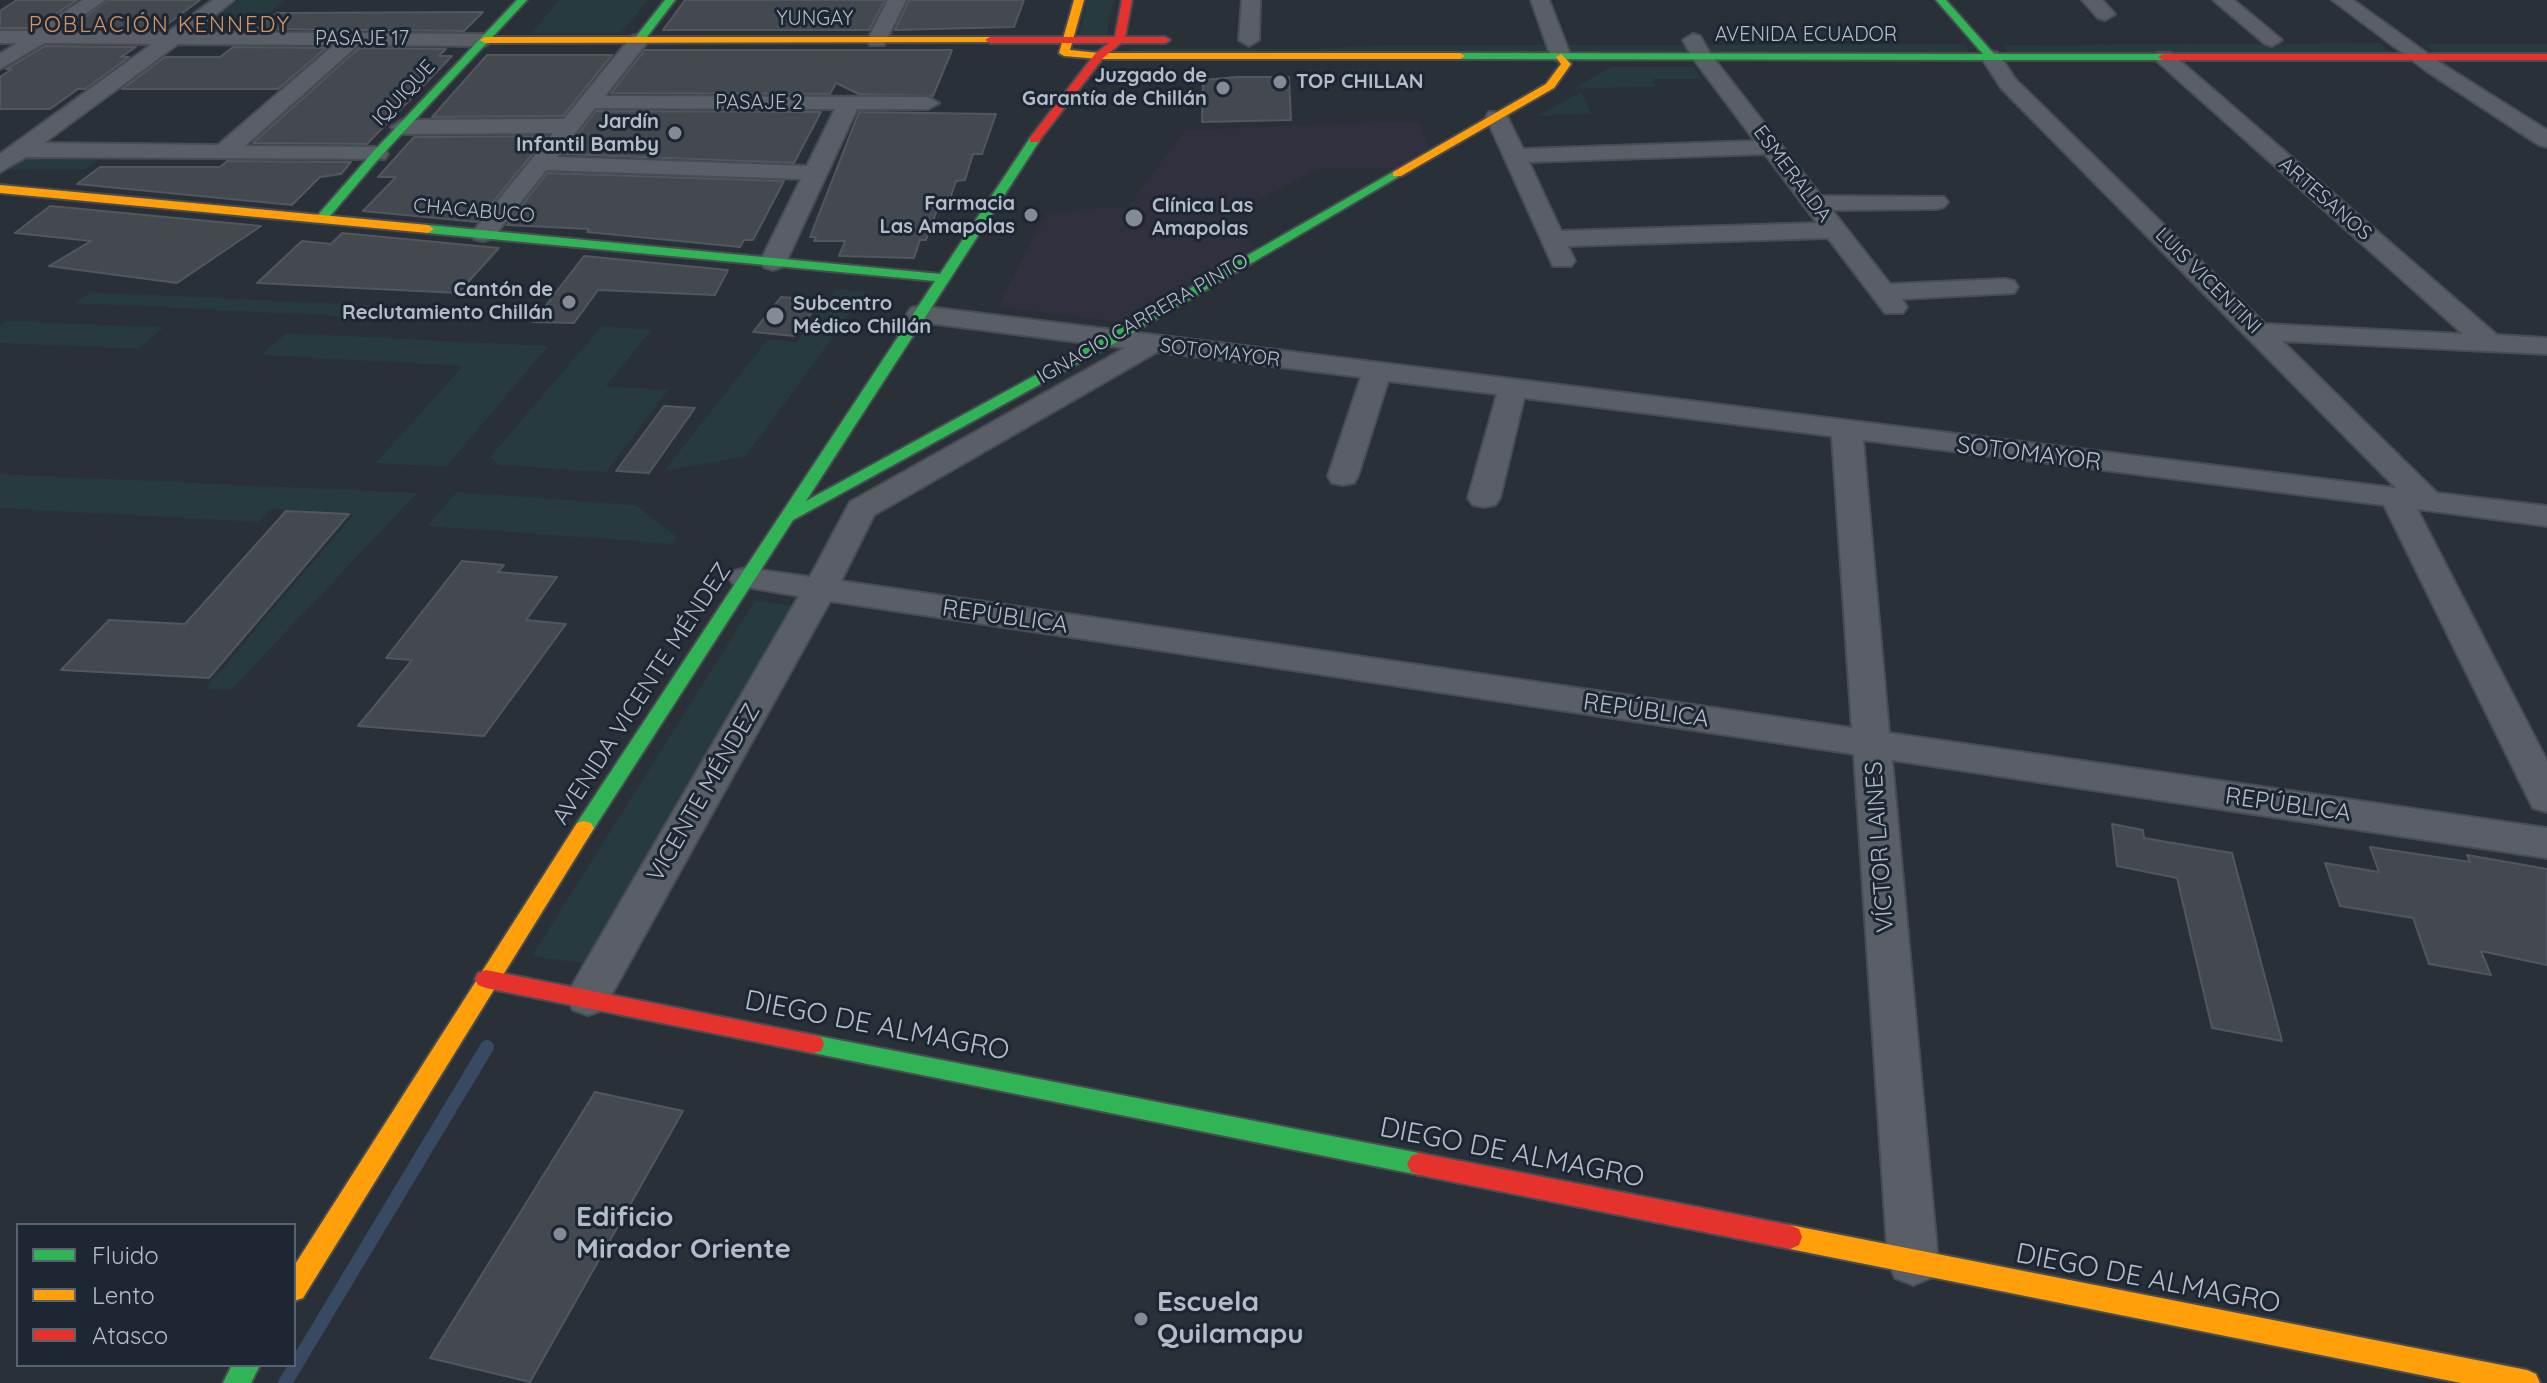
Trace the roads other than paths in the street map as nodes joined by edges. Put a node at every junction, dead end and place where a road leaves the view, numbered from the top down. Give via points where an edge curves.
1 (96, 0) edge
2 (225, 0) edge
3 (522, 0) edge
4 (670, 0) edge
5 (897, 0) edge
6 (1079, 0) edge
7 (1127, 0) edge
8 (1251, 0) edge
9 (1540, 0) edge
10 (1941, 0) edge
11 (2091, 0) edge
12 (2222, 0) edge
13 (2341, 0) edge
14 (2105, 14) dead end
15 (0, 37) edge
16 (39, 37) junction
17 (173, 38) junction
18 (353, 39) junction
19 (485, 40) junction
20 (639, 40) junction
21 (1119, 40) junction
22 (1249, 40) junction
23 (2272, 40) junction
24 (2396, 40) junction
25 (2547, 40) edge
26 (877, 41) junction
27 (1066, 47) junction
28 (1558, 48) junction
29 (1698, 48) junction
30 (1984, 49) junction
31 (1099, 56) junction
32 (2164, 57) junction
33 (2421, 57) junction
34 (2547, 57) edge
35 (0, 63) edge
36 (590, 102) junction
37 (849, 103) junction
38 (928, 103) dead end
39 (1497, 117) junction
40 (571, 126) junction
41 (402, 127) junction
42 (1040, 130) junction
43 (2547, 140) edge
44 (1771, 147) junction
45 (22, 150) junction
46 (224, 152) junction
47 (377, 154) junction
48 (1514, 156) junction
49 (541, 163) junction
50 (0, 165) edge
51 (816, 173) junction
52 (0, 189) edge
53 (1936, 202) dead end
54 (1814, 203) junction
55 (321, 219) junction
56 (1835, 230) junction
57 (483, 234) junction
58 (773, 262) junction
59 (943, 278) junction
60 (2005, 287) dead end
61 (920, 314) junction
62 (2260, 332) junction
63 (1112, 339) junction
64 (2487, 341) junction
65 (1151, 344) junction
66 (2547, 346) edge
67 (1377, 372) junction
68 (1512, 390) junction
69 (1847, 432) junction
70 (1343, 476) dead end
71 (1484, 498) dead end
72 (2412, 500) junction
73 (2547, 516) edge
74 (786, 518) junction
75 (746, 578) junction
76 (820, 589) junction
77 (1872, 744) junction
78 (2547, 798) edge
79 (2547, 843) edge
80 (486, 979) junction
81 (588, 997) junction
82 (1913, 1261) junction
83 (296, 1286) edge
84 (2527, 1383) edge

1 - 16 street
2 - 17 street
3 - 19 main road, IQUIQUE
4 - 20 main road
5 - 26 street
6 - 27 main road, AVENIDA VICENTE MÉNDEZ
7 - 21 main road
8 - 22 street
9 - 28 street
10 - 30 main road
11 - 14 street
12 - 23 street
13 - 24 street
15 - 16 street, PASAJE 17
16 - 17 street, PASAJE 17
16 - 35 street
17 - 18 street, PASAJE 17
17 - 45 street
18 - 19 street, PASAJE 17
18 - 46 street
19 - 20 main road, YUNGAY
19 - 41 main road, IQUIQUE
20 - 26 main road, YUNGAY
20 - 36 street
21 - 22 main road, AVENIDA ECUADOR
21 - 27 main road, AVENIDA ECUADOR
21 - 31 main road, AVENIDA VICENTE MÉNDEZ
22 - 28 main road, AVENIDA ECUADOR
23 - 24 main road, AVENIDA ECUADOR
23 - 30 main road, AVENIDA ECUADOR
24 - 25 main road, AVENIDA ECUADOR
24 - 33 street
26 - 27 main road, YUNGAY
27 - 31 main road, AVENIDA ECUADOR
27 - 42 main road, AVENIDA VICENTE MÉNDEZ
28 - 29 main road, AVENIDA ECUADOR
28 - 31 main road, AVENIDA ECUADOR
28 - 39 main road, IGNACIO CARRERA PINTO via 1566,64 1557,81
29 - 30 main road, AVENIDA ECUADOR
29 - 44 street, ESMERALDA
30 - 32 main road, AVENIDA ECUADOR
30 - 62 street, LUIS VICENTINI via 2008,84
31 - 42 main road, AVENIDA VICENTE MÉNDEZ
32 - 33 main road, AVENIDA ECUADOR
32 - 64 street, ARTESANOS
33 - 34 main road, AVENIDA ECUADOR
33 - 43 street
36 - 37 street, PASAJE 2
36 - 40 street
37 - 38 street, PASAJE 2
37 - 51 street
39 - 48 street
39 - 63 main road, IGNACIO CARRERA PINTO
40 - 41 street
40 - 49 street
41 - 47 main road, IQUIQUE
42 - 59 main road, AVENIDA VICENTE MÉNDEZ
44 - 48 street
44 - 54 street, ESMERALDA
45 - 46 street
45 - 50 street
46 - 47 street
47 - 55 main road, IQUIQUE
48 - 56 street via 1558,250
49 - 51 street
49 - 57 street
51 - 58 street
52 - 55 main road, CHACABUCO
53 - 54 street
54 - 56 street, ESMERALDA
55 - 57 main road, CHACABUCO
56 - 60 street, ESMERALDA via 1888,299
57 - 58 main road, CHACABUCO
58 - 59 main road, CHACABUCO
59 - 61 main road, AVENIDA VICENTE MÉNDEZ
61 - 63 street, SOTOMAYOR
61 - 74 main road, AVENIDA VICENTE MÉNDEZ
62 - 64 street
62 - 72 street, LUIS VICENTINI
63 - 65 street, SOTOMAYOR
63 - 74 main road, IGNACIO CARRERA PINTO
64 - 66 street
65 - 67 street, SOTOMAYOR
65 - 76 street, IGNACIO CARRERA PINTO via 861,509
67 - 68 street, SOTOMAYOR
67 - 70 street
68 - 69 street, SOTOMAYOR
68 - 71 street
69 - 72 street, SOTOMAYOR
69 - 77 street, VÍCTOR LAINES
72 - 73 street, SOTOMAYOR
72 - 78 street, LUIS VICENTINI
74 - 75 main road, AVENIDA VICENTE MÉNDEZ
75 - 76 street, REPÚBLICA
75 - 80 main road, AVENIDA VICENTE MÉNDEZ
76 - 77 street, REPÚBLICA
76 - 81 street, VICENTE MÉNDEZ
77 - 79 street, REPÚBLICA
77 - 82 street, VÍCTOR LAINES
80 - 81 main road, DIEGO DE ALMAGRO
80 - 83 main road, AVENIDA VICENTE MÉNDEZ
81 - 82 main road, DIEGO DE ALMAGRO
82 - 84 main road, DIEGO DE ALMAGRO

